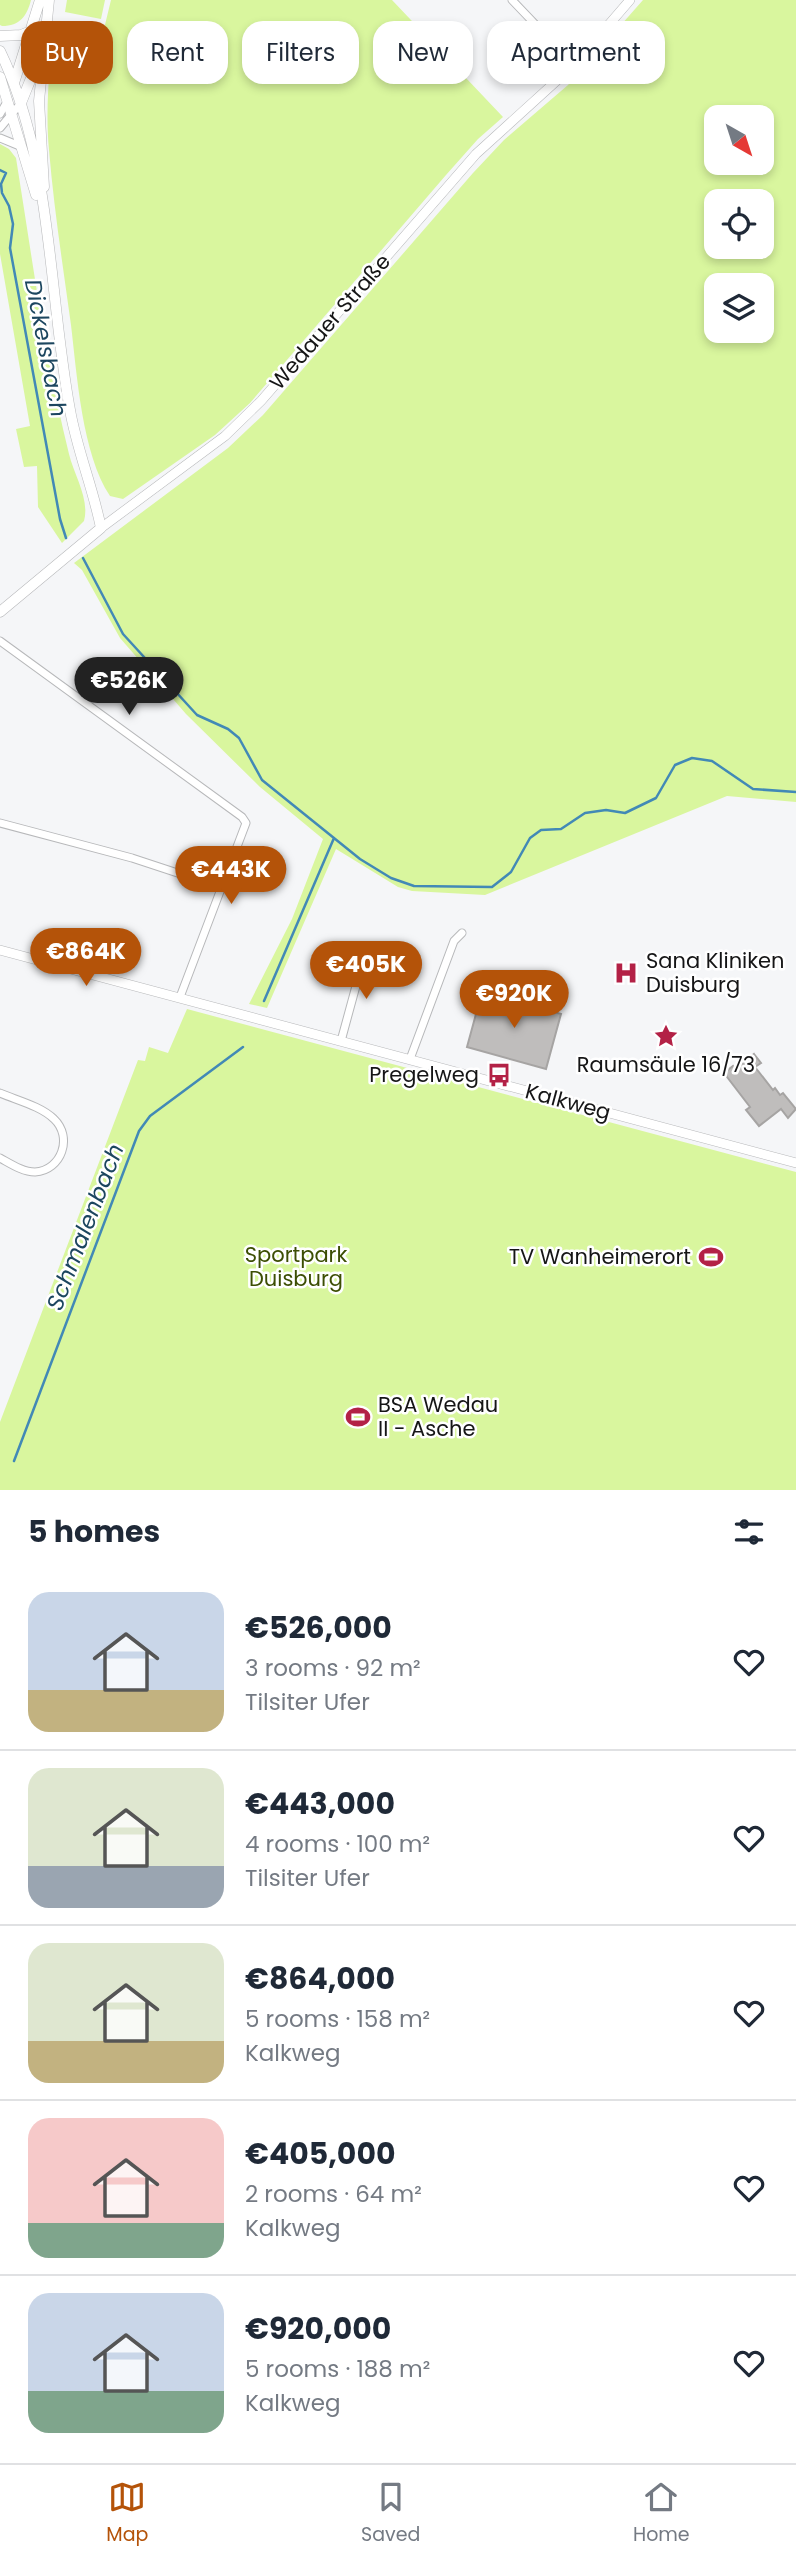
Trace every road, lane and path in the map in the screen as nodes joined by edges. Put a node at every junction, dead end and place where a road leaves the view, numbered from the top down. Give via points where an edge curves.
1 (40, 0) edge
2 (48, 0) edge
3 (512, 0) edge
4 (630, 0) edge
5 (34, 21) edge
6 (45, 21) edge
7 (532, 21) edge
8 (612, 21) edge
9 (21, 34) edge
10 (0, 36) edge
11 (0, 51) edge
12 (21, 61) edge
13 (0, 77) edge
14 (14, 82) junction
15 (28, 84) edge
16 (40, 84) edge
17 (553, 84) edge
18 (8, 99) junction
19 (21, 103) junction
20 (0, 114) edge
21 (13, 114) junction
22 (0, 128) edge
23 (0, 138) edge
24 (22, 147) junction
25 (44, 215) junction
26 (101, 528) junction
27 (0, 612) edge
28 (0, 641) edge
29 (0, 823) edge
30 (223, 888) junction
31 (462, 933) dead end
32 (0, 950) edge
33 (365, 953) dead end
34 (180, 998) junction
35 (341, 1041) junction
36 (410, 1059) junction
37 (0, 1093) edge
38 (0, 1158) edge
39 (796, 1163) edge

1 - 5 main road
2 - 6 main road
3 - 7 street
4 - 8 street, Wedauer Straße
9 - 10 main road
11 - 14 main road
12 - 14 main road
13 - 18 main road
14 - 18 main road
14 - 19 main road
15 - 19 main road
16 - 25 main road
17 - 26 street, Wedauer Straße via 476,153 252,410 194,461
18 - 20 street
18 - 21 main road
19 - 21 street
19 - 25 main road
21 - 22 street
21 - 24 main road
23 - 24 street
24 - 25 main road
25 - 26 main road via 70,411
26 - 27 main road, Wedauer Straße
28 - 30 street via 242,817 246,827
29 - 30 street
30 - 34 street
31 - 36 street via 454,942
32 - 34 street, Kalkweg
33 - 35 street
34 - 35 street, Kalkweg
35 - 36 street, Kalkweg
36 - 39 street, Kalkweg
37 - 38 street via 55,1120 64,1144 57,1161 42,1170 22,1169

